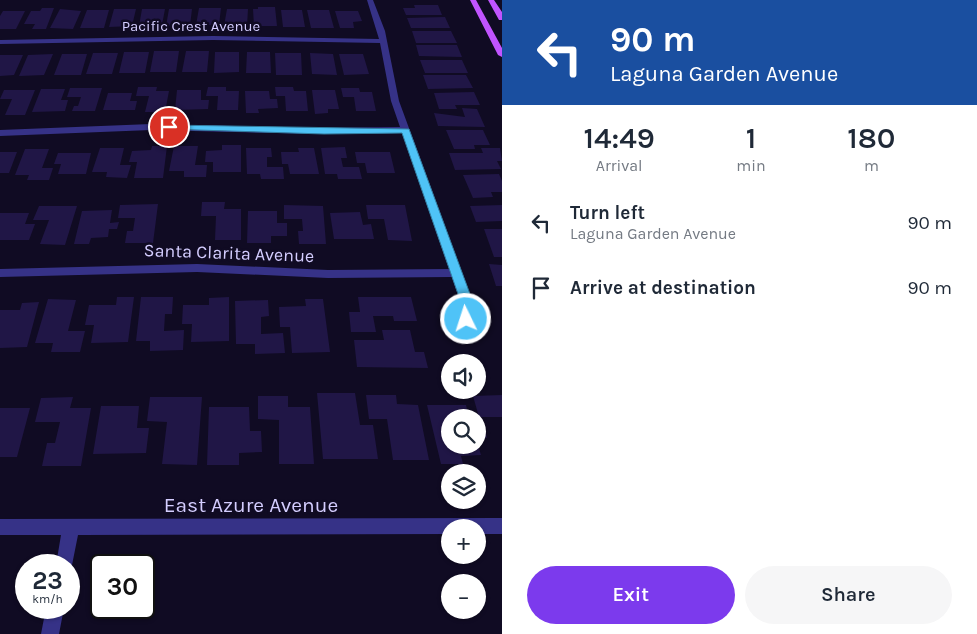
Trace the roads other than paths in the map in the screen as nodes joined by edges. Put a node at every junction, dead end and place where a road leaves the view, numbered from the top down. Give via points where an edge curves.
1 (370, 0) edge
2 (473, 0) edge
3 (491, 0) edge
4 (502, 18) edge
5 (383, 41) junction
6 (0, 42) edge
7 (502, 55) edge
8 (406, 130) junction
9 (0, 133) edge
10 (0, 273) edge
11 (457, 273) junction
12 (465, 331) dead end
13 (502, 526) edge
14 (0, 527) edge
15 (71, 527) junction
16 (66, 554) edge
17 (53, 619) edge
18 (50, 634) edge

1 - 5 street
2 - 7 main road
3 - 4 main road
5 - 6 street, Pacific Crest Avenue via 213,38
5 - 8 street
8 - 9 street via 151,127
8 - 11 street
10 - 11 street, Santa Clarita Avenue via 197,268 328,274
11 - 12 street via 466,308
13 - 15 street, East Azure Avenue
14 - 15 street, East Azure Avenue
15 - 16 street
17 - 18 street

